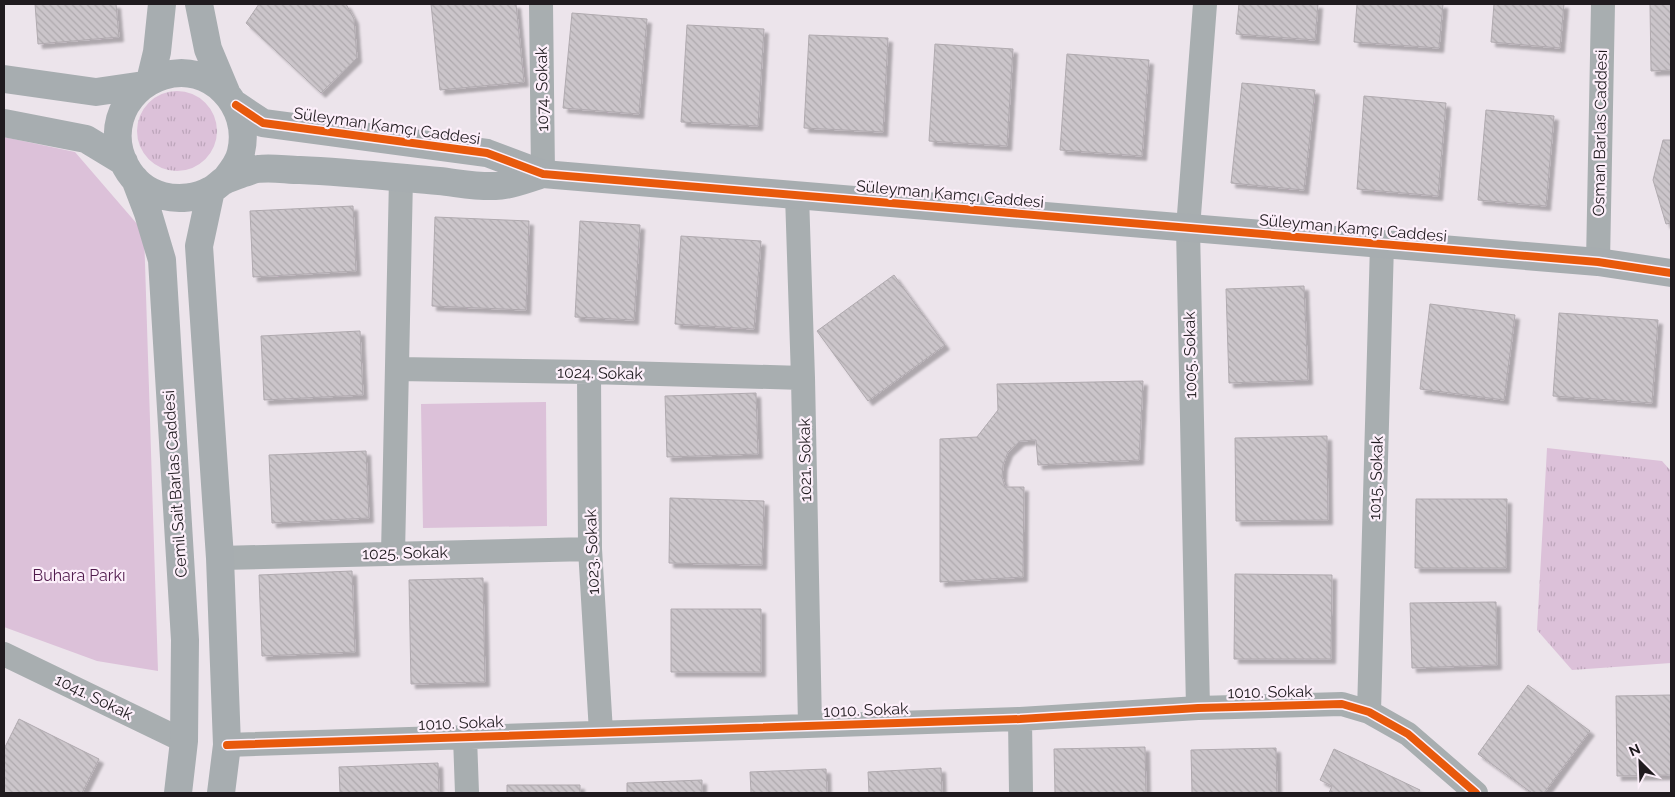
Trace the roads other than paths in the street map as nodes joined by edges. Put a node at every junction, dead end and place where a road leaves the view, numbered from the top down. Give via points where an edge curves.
1 (162, 4) edge
2 (199, 4) edge
3 (540, 4) edge
4 (1205, 4) edge
5 (1603, 4) edge
6 (4, 79) edge
7 (147, 83) junction
8 (231, 98) junction
9 (4, 123) edge
10 (129, 171) junction
11 (543, 174) junction
12 (401, 178) junction
13 (217, 186) junction
14 (797, 195) junction
15 (1188, 228) junction
16 (1382, 244) junction
17 (1598, 262) junction
18 (1671, 273) edge
19 (397, 369) junction
20 (589, 372) junction
21 (803, 378) junction
22 (590, 549) junction
23 (393, 554) junction
24 (220, 558) junction
25 (4, 654) edge
26 (1198, 708) junction
27 (1369, 712) junction
28 (1020, 719) junction
29 (810, 726) junction
30 (602, 732) junction
31 (465, 737) junction
32 (184, 741) junction
33 (227, 745) junction
34 (178, 793) edge
35 (221, 793) edge
36 (467, 793) edge
37 (1021, 793) edge
38 (1476, 793) edge

1 - 7 street via 158,52
2 - 8 street via 208,49
3 - 11 street, 1074. Sokak
4 - 15 street, 1005. Sokak
5 - 17 street, Osman Barlas Caddesi
6 - 7 street via 96,92
7 - 8 street via 165,75 182,73 213,82
7 - 10 street via 126,103 120,118 119,151
8 - 11 street, Süleyman Kamçı Caddesi via 263,123 487,153
8 - 13 street via 242,120 241,153 234,168
9 - 10 street via 86,139
10 - 13 street via 148,190 163,196 196,197
10 - 32 street, Cemil Sait Barlas Caddesi via 148,214 162,260 185,640
11 - 12 street, Süleyman Kamçı Caddesi via 497,186
11 - 14 street, Süleyman Kamçı Caddesi
12 - 13 street, Süleyman Kamçı Caddesi via 258,169
12 - 19 street
13 - 24 street via 199,246
14 - 15 street, Süleyman Kamçı Caddesi
14 - 21 street, 1021. Sokak
15 - 16 street, Süleyman Kamçı Caddesi
15 - 26 street, 1005. Sokak
16 - 17 street, Süleyman Kamçı Caddesi
16 - 27 street, 1015. Sokak
17 - 18 street, Süleyman Kamçı Caddesi
19 - 20 street, 1024. Sokak
19 - 23 street
20 - 21 street, 1024. Sokak
20 - 22 street, 1023. Sokak
21 - 29 street, 1021. Sokak
22 - 23 street, 1025. Sokak
22 - 30 street, 1023. Sokak
23 - 24 street, 1025. Sokak
24 - 33 street
25 - 32 street, 1041. Sokak
26 - 27 street, 1010. Sokak via 1342,704
26 - 28 street, 1010. Sokak
27 - 38 street, 1010. Sokak via 1408,734
28 - 29 street, 1010. Sokak
28 - 37 street
29 - 30 street, 1010. Sokak
30 - 31 street, 1010. Sokak
31 - 33 street, 1010. Sokak
31 - 36 street
32 - 34 street, Cemil Sait Barlas Caddesi
33 - 35 street

